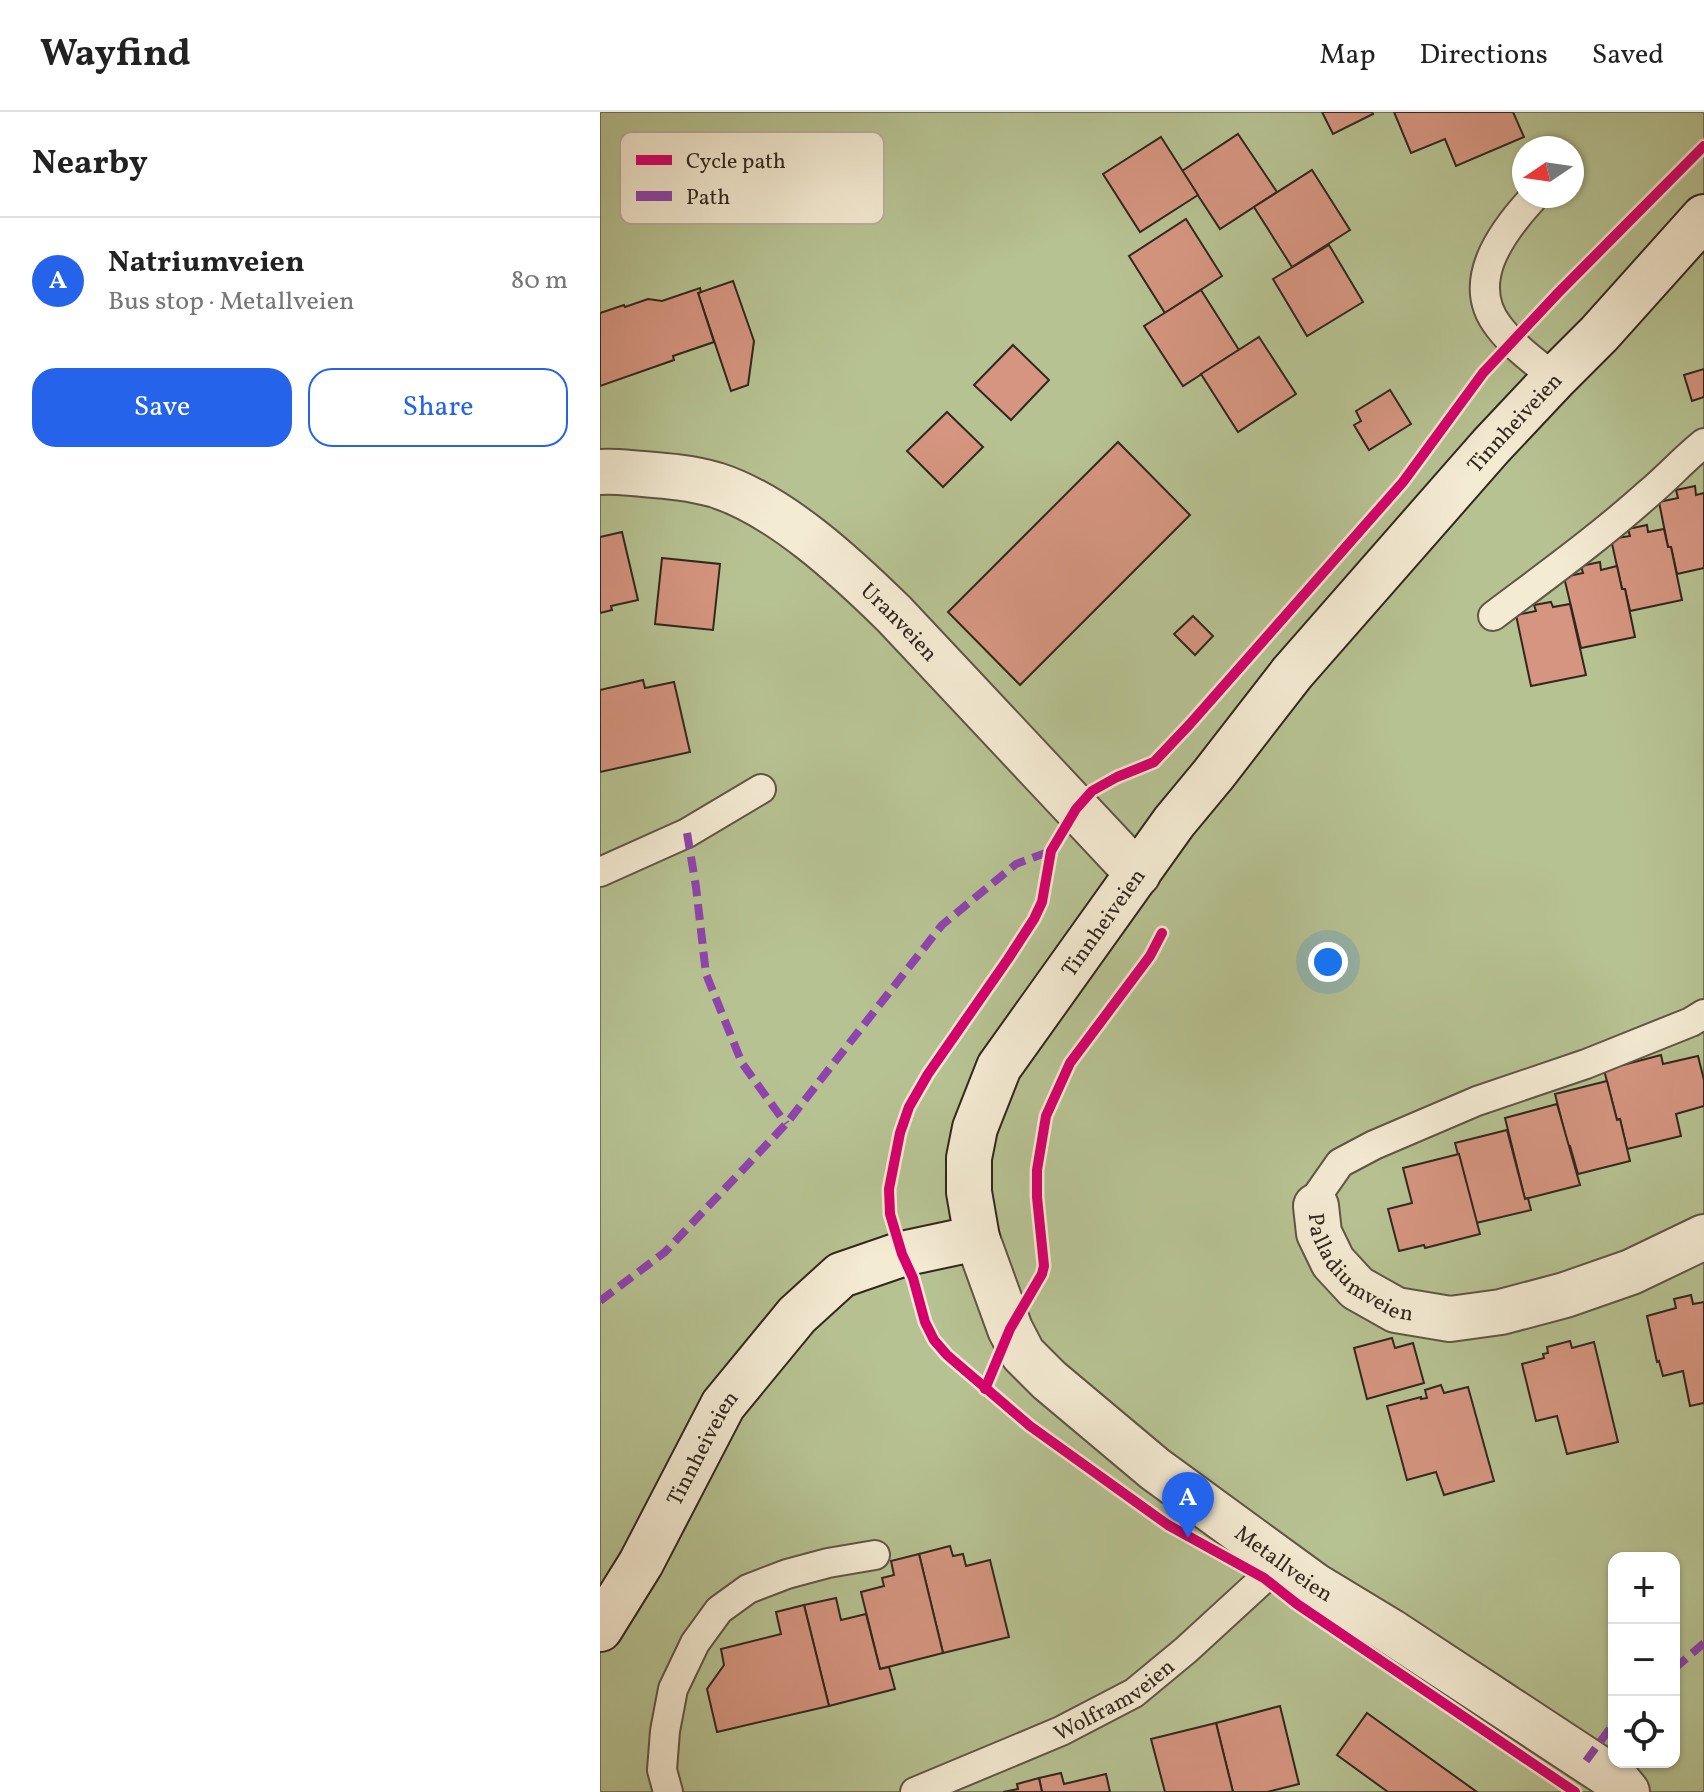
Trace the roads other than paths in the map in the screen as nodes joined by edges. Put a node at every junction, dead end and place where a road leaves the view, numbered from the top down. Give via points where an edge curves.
1 (1524, 208) edge
2 (1704, 217) edge
3 (1555, 378) junction
4 (1704, 443) edge
5 (600, 472) edge
6 (1493, 616) dead end
7 (761, 789) dead end
8 (600, 872) edge
9 (1138, 874) junction
10 (1704, 1014) edge
11 (1316, 1206) joint
12 (1704, 1237) edge
13 (977, 1238) junction
14 (875, 1555) dead end
15 (1283, 1561) junction
16 (600, 1629) edge
17 (668, 1792) edge
18 (915, 1792) edge
19 (1627, 1792) edge

1 - 3 lane via 1500,238 1487,271 1484,300 1512,342
2 - 3 street, Tinnheiveien
3 - 9 street, Tinnheiveien via 1292,673
4 - 6 lane via 1575,555
5 - 9 street, Uranveien via 714,485 779,516 894,614
7 - 8 lane via 687,833
9 - 13 street, Tinnheiveien via 999,1067 969,1158
10 - 11 lane, Palladiumveien via 1374,1145 1340,1163
11 - 12 street, Palladiumveien via 1319,1233 1333,1262 1357,1288 1396,1310 1450,1319 1565,1295 1631,1272
13 - 15 street, Metallveien via 1023,1354 1155,1469
13 - 16 street, Tinnheiveien via 902,1254 841,1275 797,1315 723,1405 641,1563
14 - 17 lane via 787,1574 748,1589 719,1610 695,1643 673,1689 662,1770
15 - 18 lane, Wolframveien via 1134,1693
15 - 19 street, Metallveien via 1618,1781

